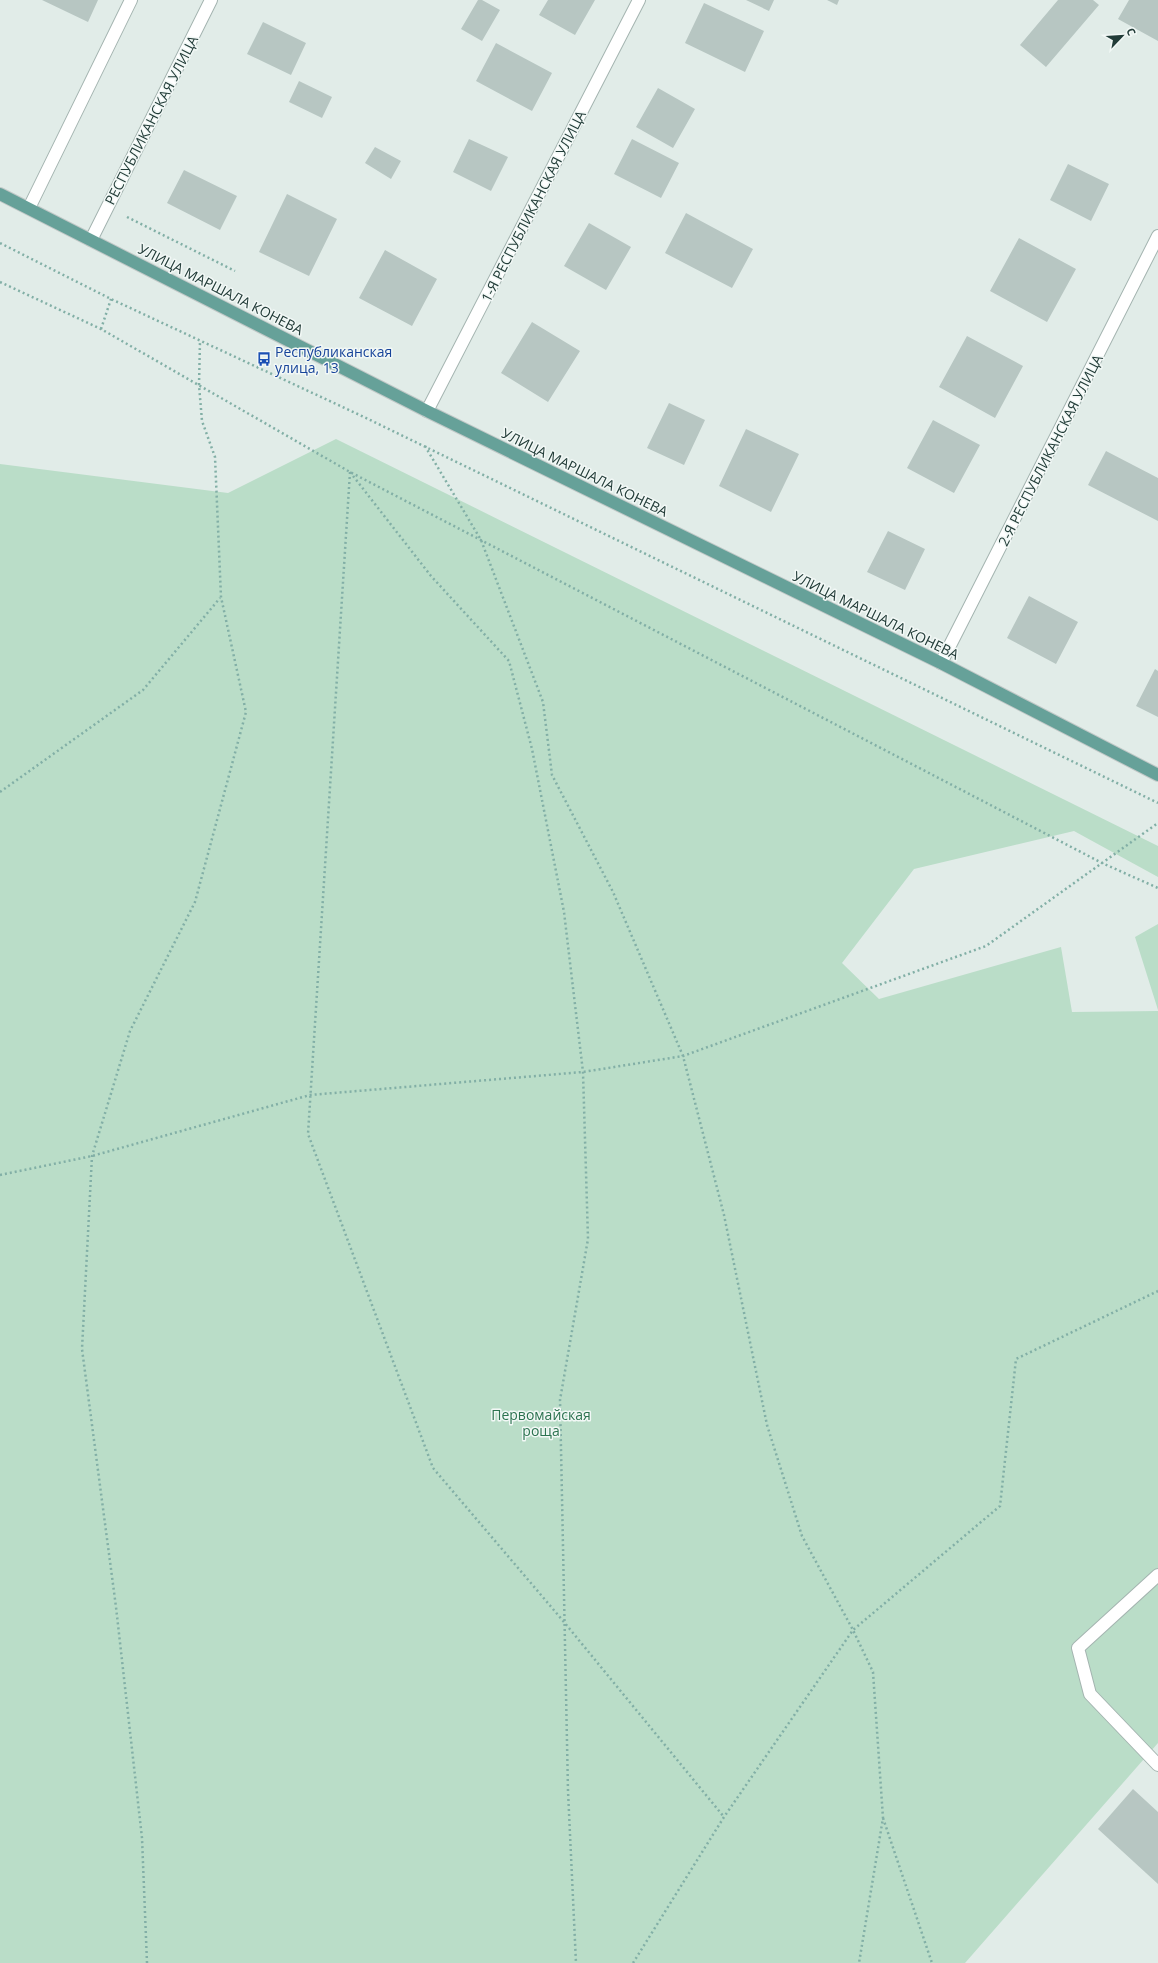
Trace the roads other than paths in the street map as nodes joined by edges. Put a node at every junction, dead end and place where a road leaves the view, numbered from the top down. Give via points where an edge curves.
1 (131, 0) edge
2 (211, 0) edge
3 (638, 0) edge
4 (0, 194) edge
5 (29, 208) junction
6 (1158, 236) edge
7 (91, 240) junction
8 (427, 411) junction
9 (941, 663) junction
10 (1158, 775) edge
11 (1158, 1576) edge
12 (1158, 1765) edge

1 - 5 street
2 - 7 street, РЕСПУБЛИКАНСКАЯ УЛИЦА
3 - 8 street, 1-Я РЕСПУБЛИКАНСКАЯ УЛИЦА
4 - 5 main road, УЛИЦА МАРШАЛА КОНЕВА
5 - 7 main road, УЛИЦА МАРШАЛА КОНЕВА
6 - 9 street, 2-Я РЕСПУБЛИКАНСКАЯ УЛИЦА
7 - 8 main road, УЛИЦА МАРШАЛА КОНЕВА
8 - 9 main road, УЛИЦА МАРШАЛА КОНЕВА
9 - 10 main road, УЛИЦА МАРШАЛА КОНЕВА
11 - 12 street via 1078,1648 1090,1694

